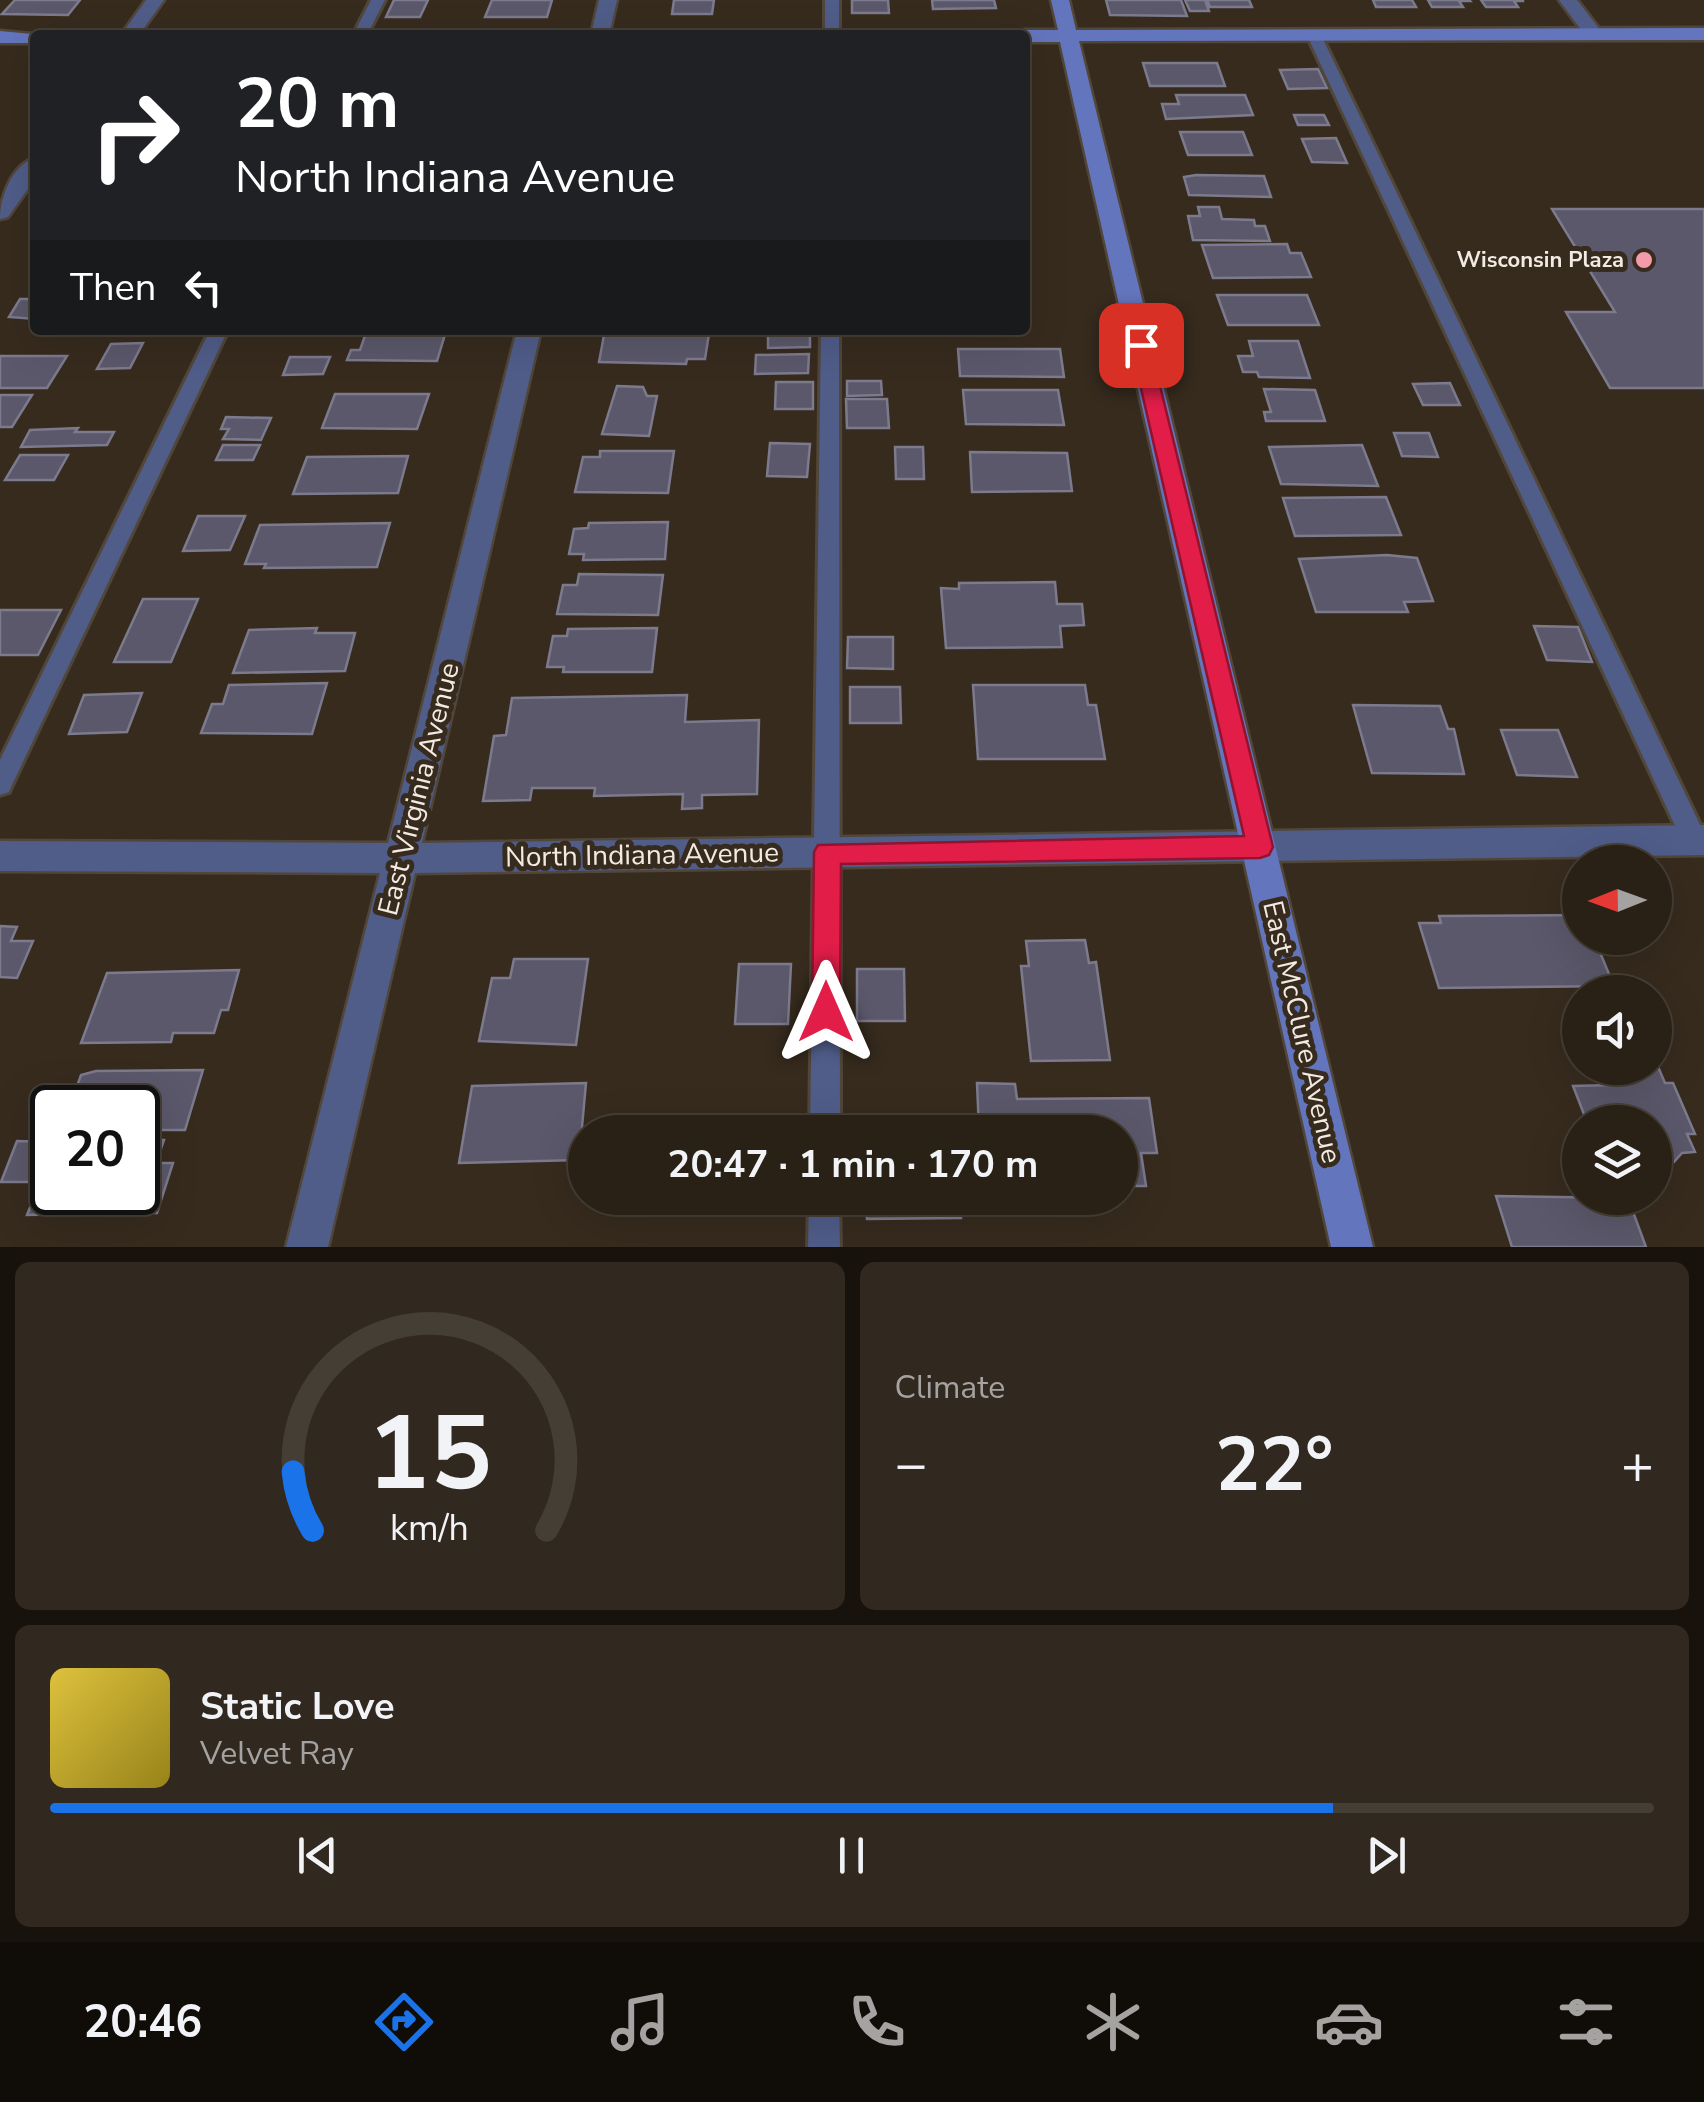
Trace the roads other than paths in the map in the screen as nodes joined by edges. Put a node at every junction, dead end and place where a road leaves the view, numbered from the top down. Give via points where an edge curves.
1 (156, 0) edge
2 (378, 0) edge
3 (608, 0) edge
4 (832, 0) edge
5 (1060, 0) edge
6 (1568, 0) edge
7 (134, 30) edge
8 (363, 30) edge
9 (601, 30) edge
10 (832, 30) edge
11 (1595, 34) junction
12 (1704, 34) edge
13 (1314, 35) junction
14 (1030, 36) edge
15 (1068, 36) junction
16 (0, 38) edge
17 (30, 38) edge
18 (30, 168) edge
19 (9, 187) edge
20 (0, 212) edge
21 (216, 335) edge
22 (528, 335) edge
23 (830, 335) edge
24 (0, 785) edge
25 (1699, 840) edge
26 (1260, 847) junction
27 (828, 852) junction
28 (0, 856) edge
29 (402, 858) junction
30 (825, 1115) edge
31 (824, 1215) edge
32 (307, 1247) edge
33 (824, 1247) edge
34 (1352, 1247) edge

1 - 7 street
2 - 8 lane
3 - 9 street
4 - 10 lane
5 - 15 street, East McClure Avenue
6 - 11 street
11 - 12 street
11 - 13 street
13 - 15 street
13 - 25 lane
14 - 15 street
15 - 26 street, East McClure Avenue
16 - 17 street
18 - 19 street
19 - 20 street
21 - 24 lane
22 - 29 street, East Virginia Avenue
23 - 27 lane
25 - 26 street, North Indiana Avenue
26 - 27 street, North Indiana Avenue
26 - 34 street, East McClure Avenue
27 - 29 street, North Indiana Avenue
27 - 30 lane
28 - 29 street, North Indiana Avenue
29 - 32 street, East Virginia Avenue
31 - 33 lane

